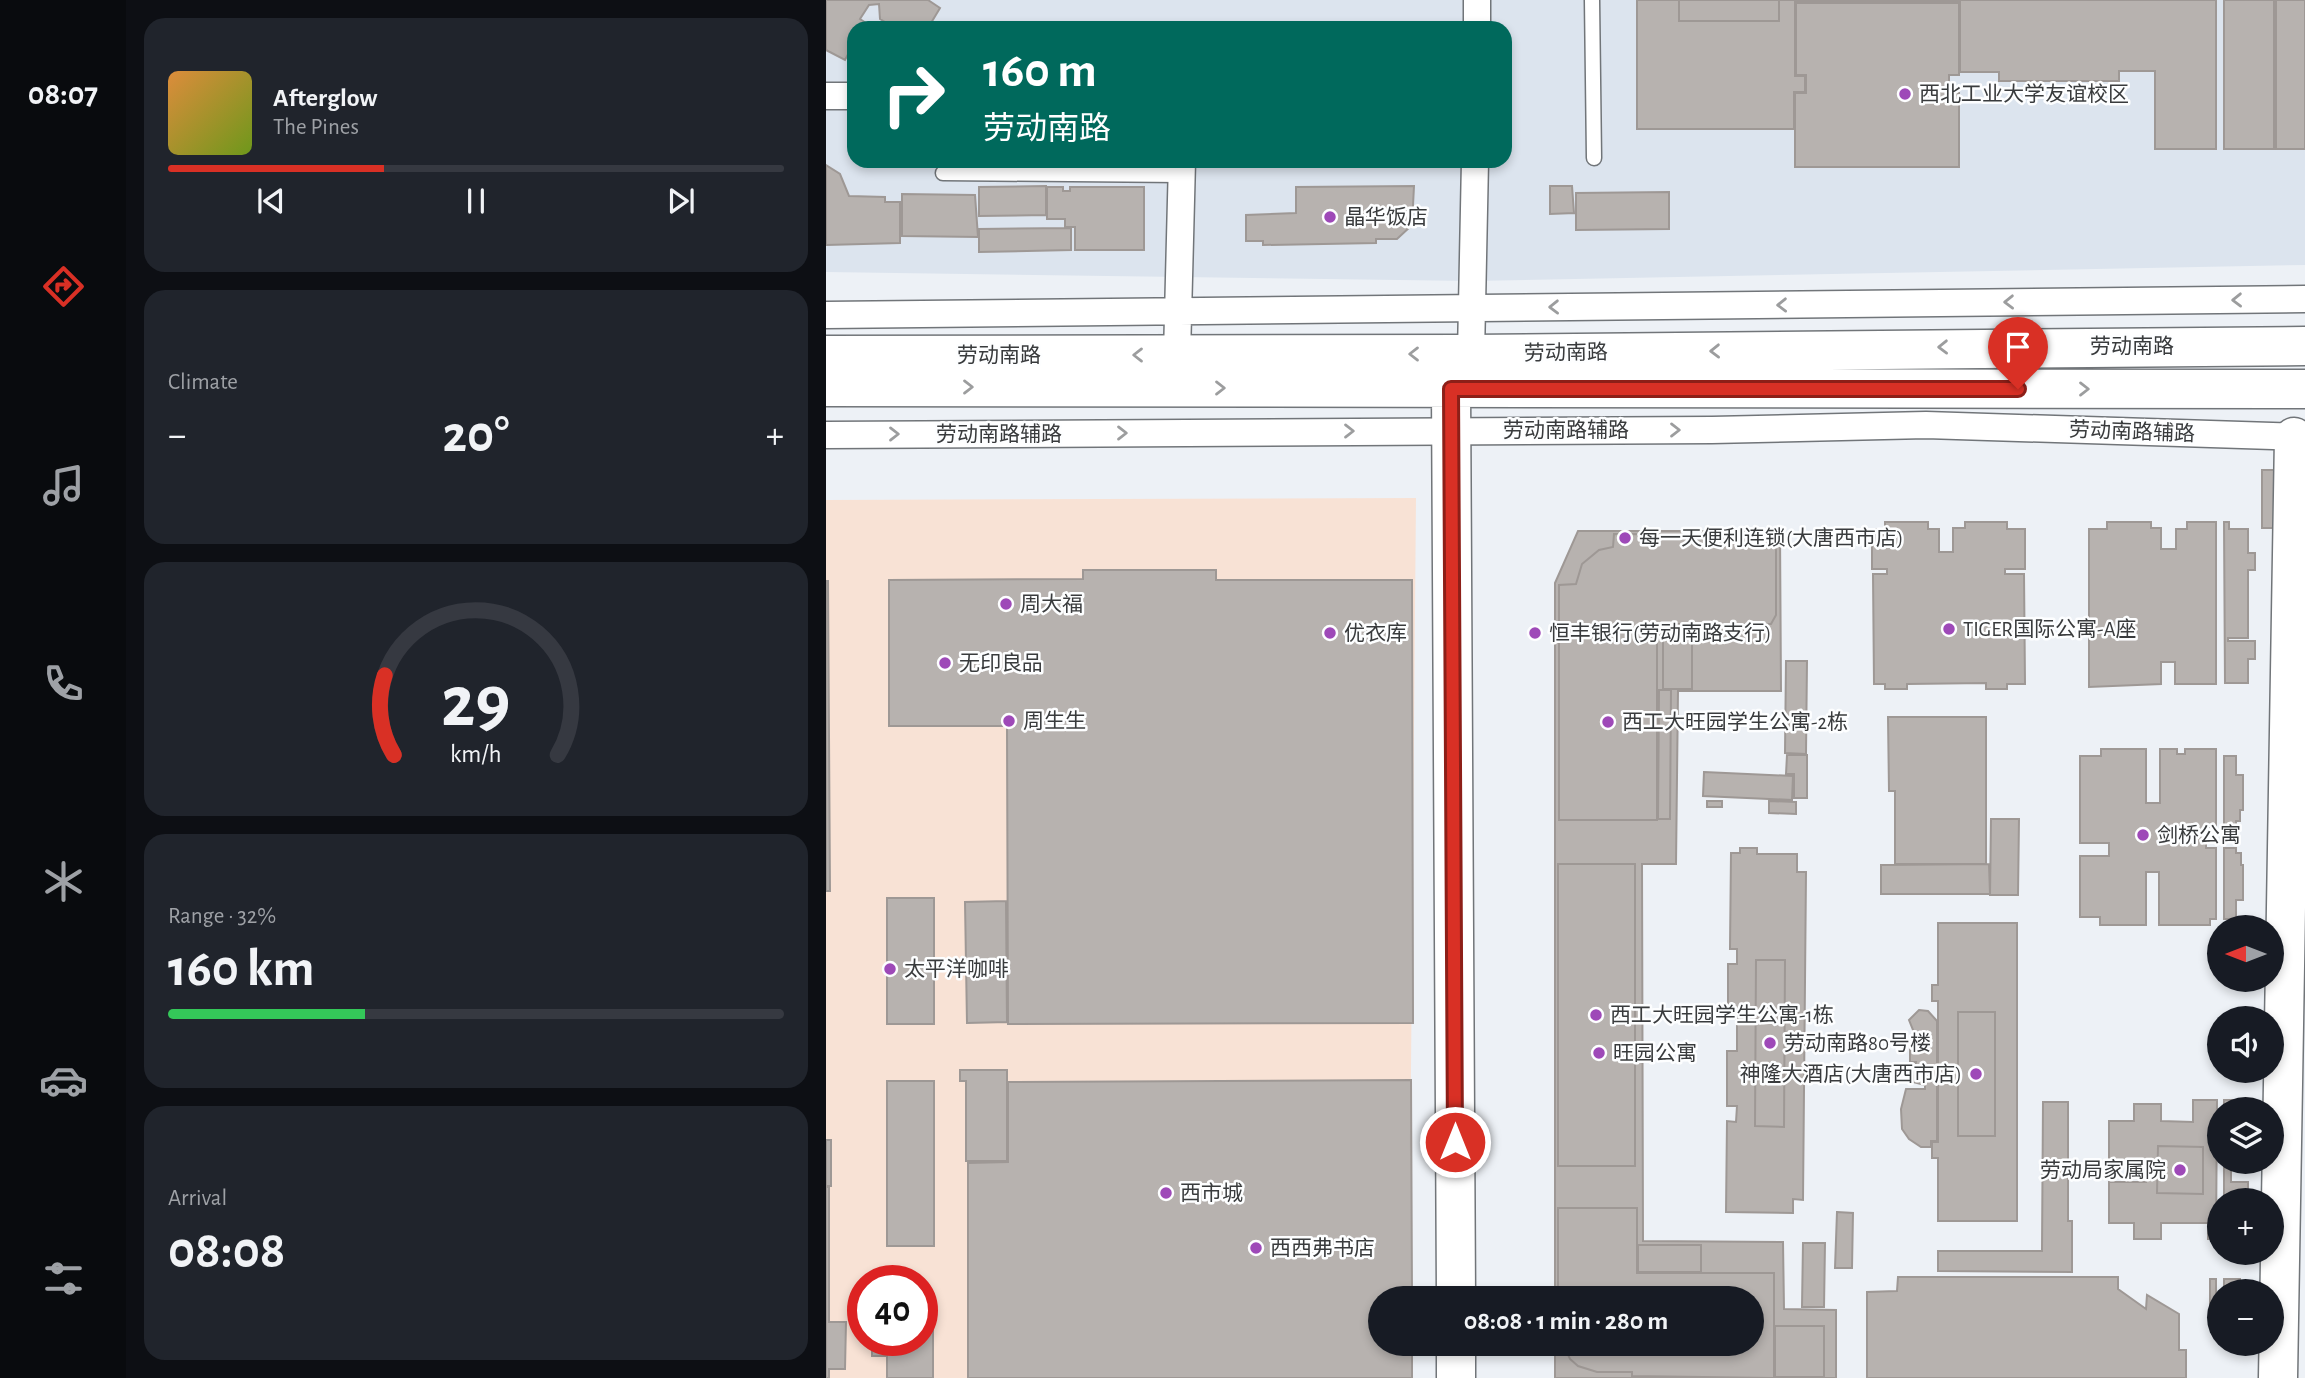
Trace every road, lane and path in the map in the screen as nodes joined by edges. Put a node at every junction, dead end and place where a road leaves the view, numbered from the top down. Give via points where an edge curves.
1 (1477, 0) edge
2 (1592, 0) edge
3 (1477, 21) edge
4 (826, 96) edge
5 (847, 96) edge
6 (1594, 158) dead end
7 (1181, 168) edge
8 (1475, 168) edge
9 (943, 173) dead end
10 (2305, 299) edge
11 (1472, 308) junction
12 (1178, 311) junction
13 (826, 314) edge
14 (2305, 346) edge
15 (1471, 354) junction
16 (826, 355) edge
17 (1177, 355) junction
18 (826, 387) edge
19 (1451, 389) junction
20 (2305, 389) edge
21 (1451, 430) junction
22 (826, 435) edge
23 (2300, 437) edge
24 (1456, 1286) edge
25 (1456, 1356) edge
26 (1456, 1378) edge
27 (2278, 1378) edge

1 - 3 street
2 - 6 lane
4 - 5 street
7 - 9 lane
7 - 12 street
8 - 11 street
10 -> 11 street
11 - 12 street
11 - 15 street
12 - 13 street
12 - 17 street
14 -> 15 main road, 劳动南路
15 -> 17 main road, 劳动南路
17 -> 16 main road, 劳动南路
18 -> 19 main road, 劳动南路
19 -> 20 main road, 劳动南路
19 - 21 main road
22 -> 21 street, 劳动南路辅路
21 -> 23 street, 劳动南路辅路 via 1926,425
21 - 24 main road
23 - 27 main road
25 - 26 main road

